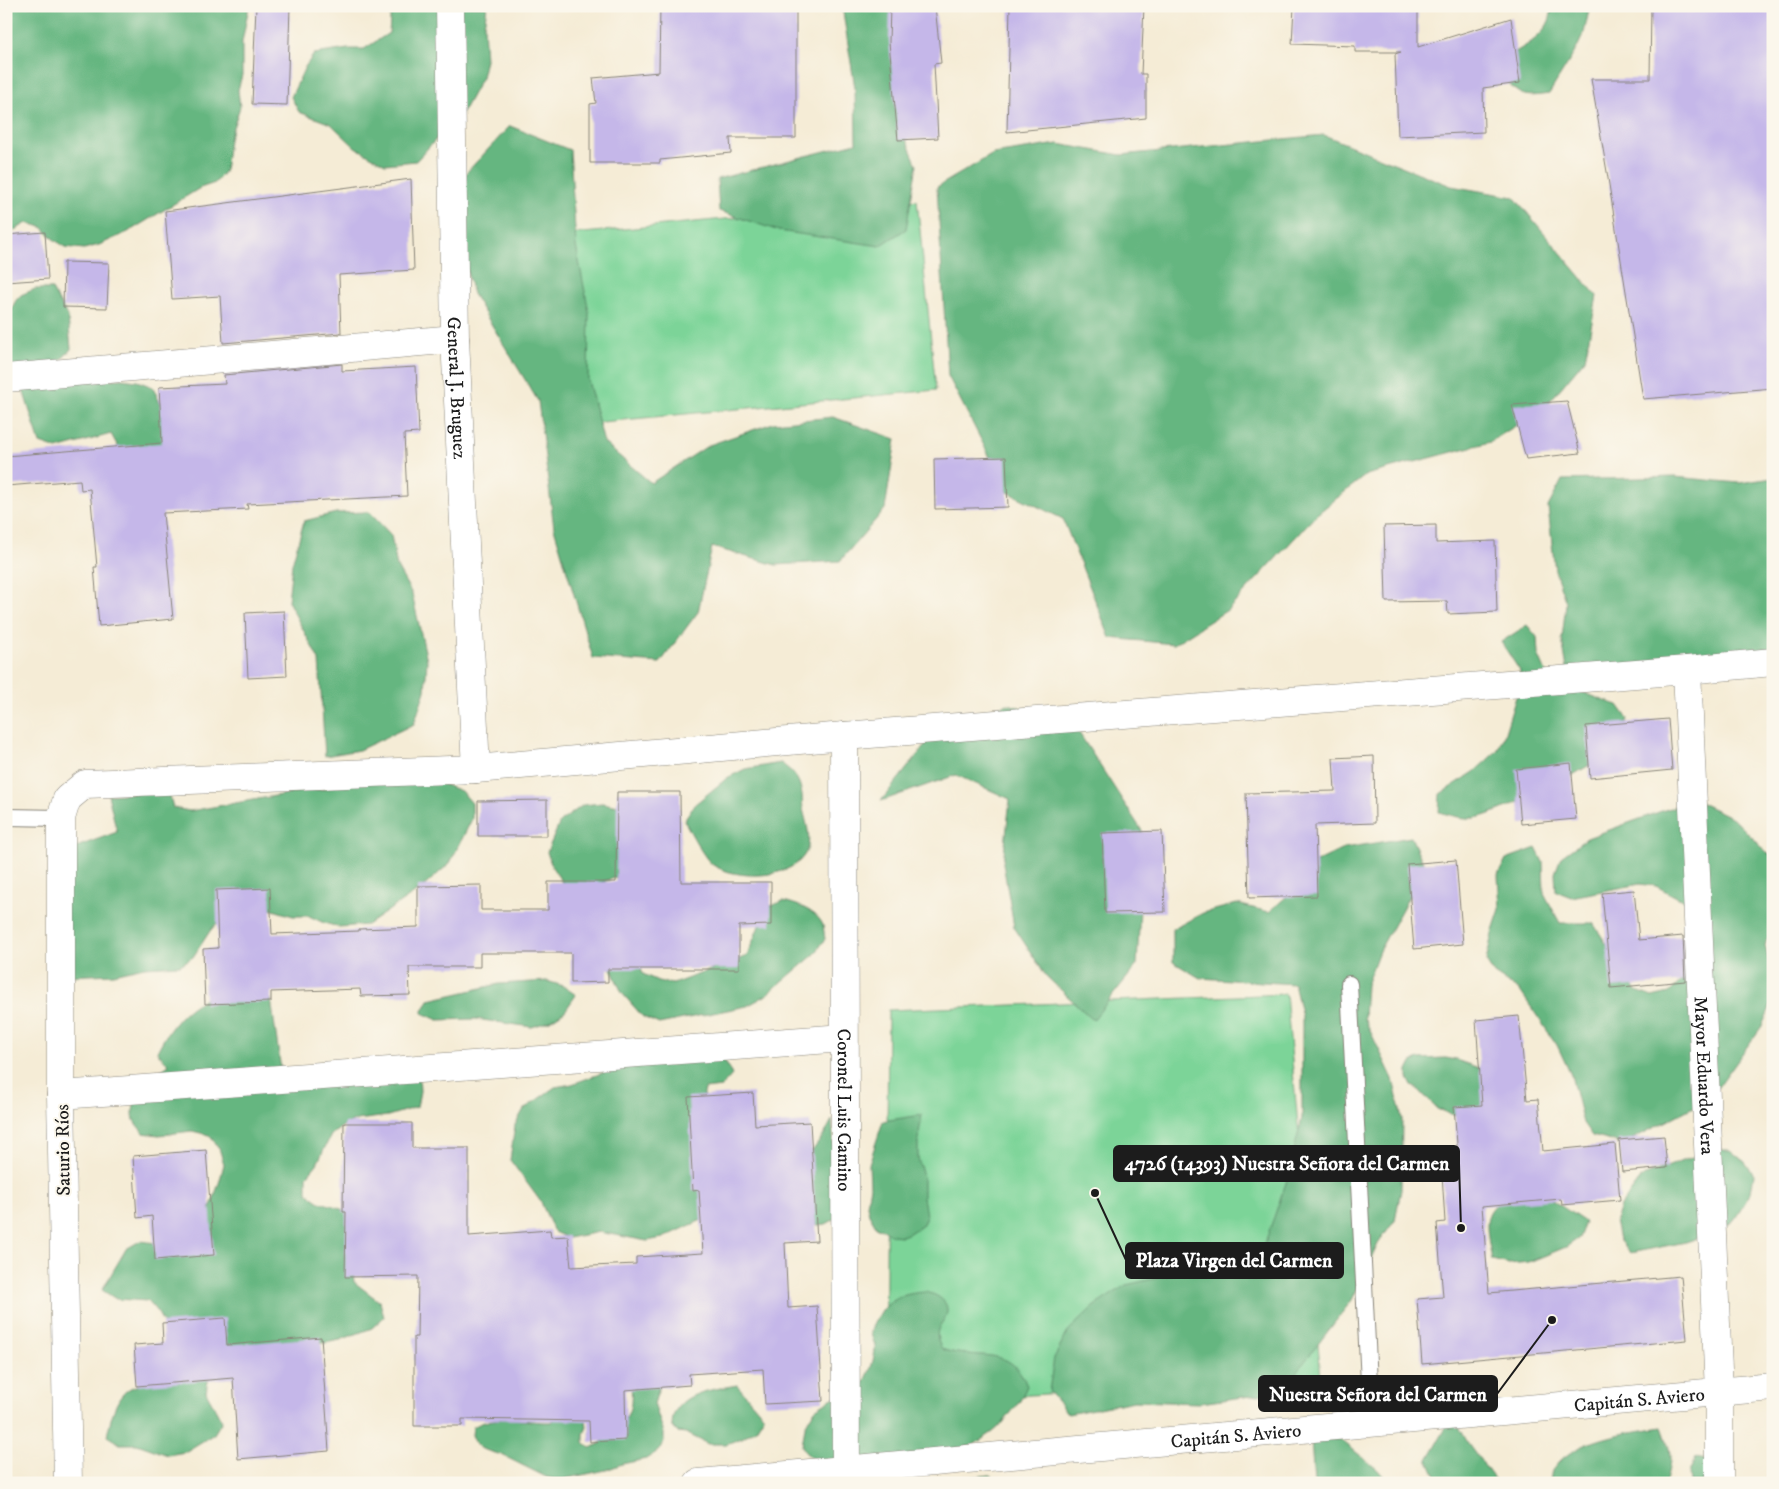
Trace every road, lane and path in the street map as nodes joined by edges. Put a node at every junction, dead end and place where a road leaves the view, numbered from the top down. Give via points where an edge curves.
1 (450, 6) edge
2 (455, 339) junction
3 (6, 378) edge
4 (1773, 662) edge
5 (1686, 670) junction
6 (844, 736) junction
7 (476, 769) junction
8 (6, 817) edge
9 (61, 818) junction
10 (1349, 984) dead end
11 (844, 1038) junction
12 (61, 1095) junction
13 (1773, 1387) edge
14 (1719, 1392) junction
15 (1371, 1423) junction
16 (845, 1477) edge
17 (68, 1483) edge
18 (698, 1483) edge
19 (1720, 1483) edge

1 - 2 street, General J. Bruguez
2 - 3 street
2 - 7 street, General J. Bruguez
4 - 5 street
5 - 6 street
5 - 14 street, Mayor Eduardo Vera
6 - 7 street
6 - 11 street, Coronel Luis Camino
7 - 9 street via 85,784 67,799
8 - 9 lane
9 - 12 street, Saturio Ríos
10 - 15 lane
11 - 12 street
11 - 16 street, Coronel Luis Camino
12 - 17 street, Saturio Ríos
13 - 14 street, Capitán S. Aviero
14 - 15 street, Capitán S. Aviero
14 - 19 street, Mayor Eduardo Vera
15 - 16 street, Capitán S. Aviero
16 - 18 street, Capitán S. Aviero

